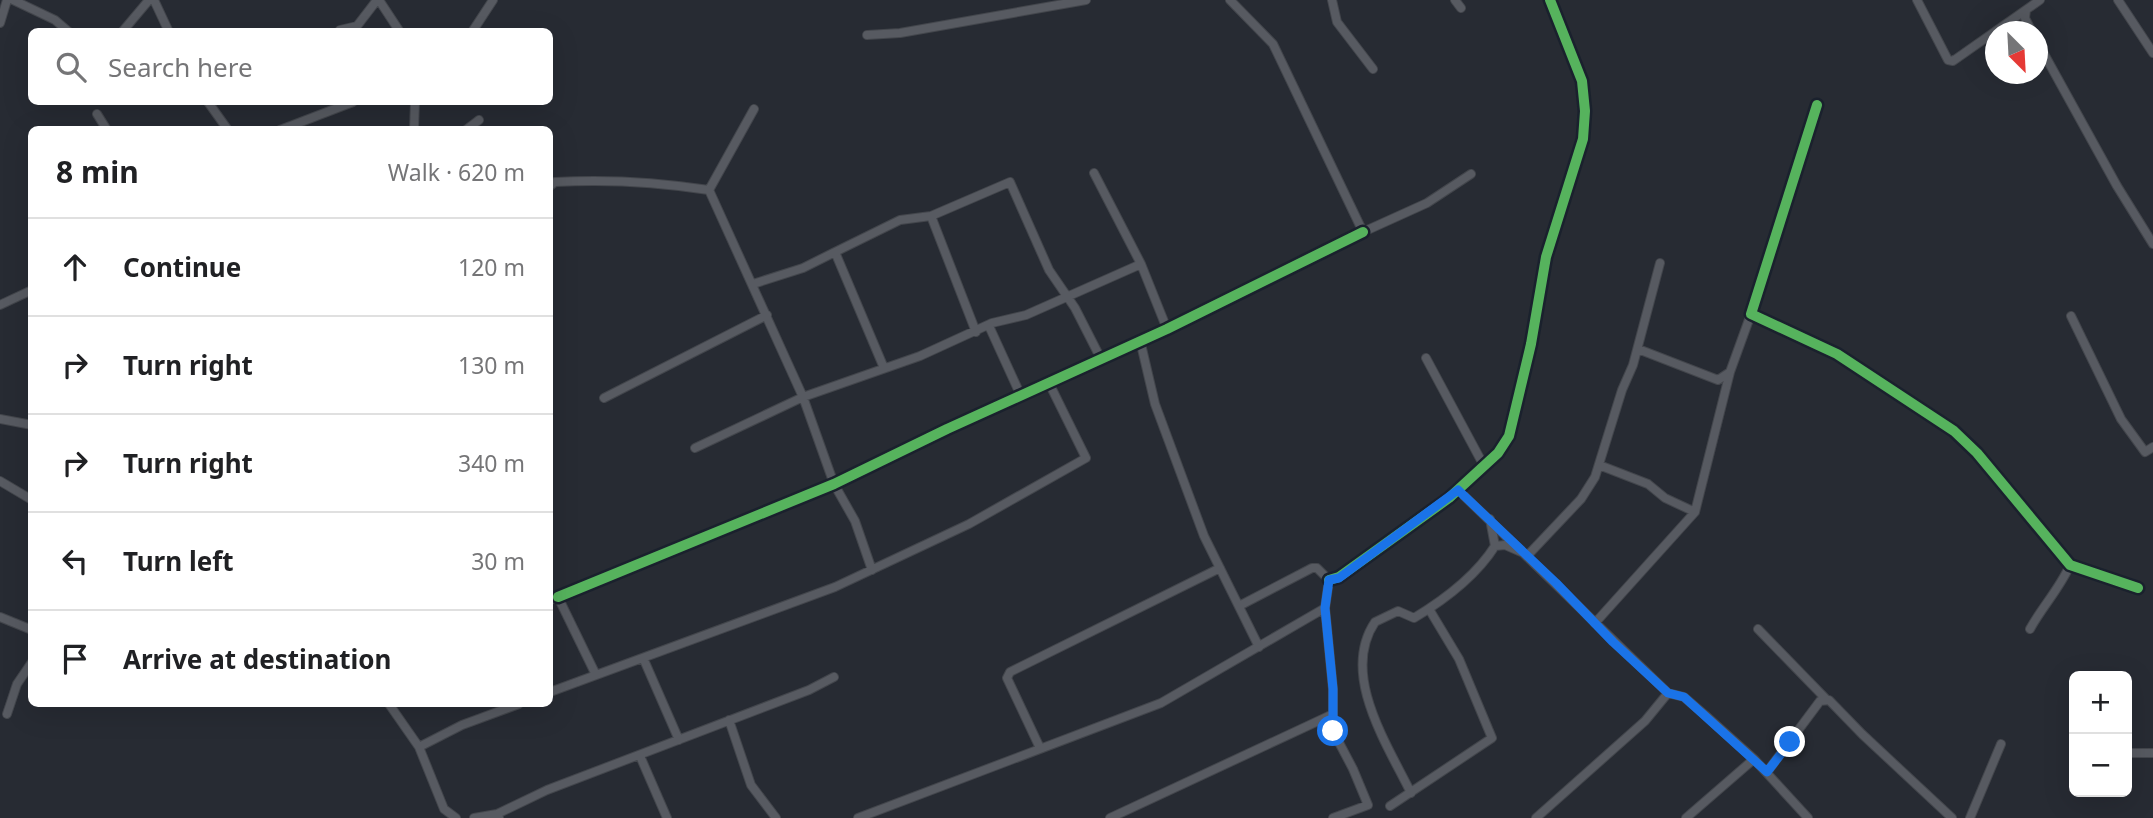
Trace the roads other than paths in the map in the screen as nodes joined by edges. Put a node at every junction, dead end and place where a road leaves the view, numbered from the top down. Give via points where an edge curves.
1 (7, 0) edge
2 (13, 0) edge
3 (152, 0) edge
4 (378, 0) edge
5 (493, 0) edge
6 (1086, 0) edge
7 (1230, 0) edge
8 (1332, 0) edge
9 (1455, 0) edge
10 (1550, 0) edge
11 (1916, 0) edge
12 (2118, 0) edge
13 (2040, 1) edge
14 (1461, 8) dead end
15 (2025, 14) junction
16 (2028, 21) edge
17 (0, 23) edge
18 (64, 28) edge
19 (126, 28) edge
20 (167, 28) edge
21 (349, 28) edge
22 (397, 28) edge
23 (475, 28) edge
24 (867, 35) dead end
25 (2153, 52) edge
26 (2048, 61) edge
27 (1373, 69) dead end
28 (210, 105) edge
29 (345, 105) edge
30 (415, 105) edge
31 (1817, 105) dead end
32 (754, 109) dead end
33 (97, 114) dead end
34 (479, 120) dead end
35 (104, 126) edge
36 (225, 126) edge
37 (290, 126) edge
38 (414, 126) edge
39 (471, 126) edge
40 (1094, 173) dead end
41 (1471, 174) dead end
42 (553, 184) edge
43 (709, 190) junction
44 (931, 216) junction
45 (1363, 232) junction
46 (2153, 244) edge
47 (835, 252) junction
48 (1660, 263) dead end
49 (1141, 264) junction
50 (753, 284) junction
51 (28, 292) edge
52 (1065, 296) junction
53 (0, 305) edge
54 (766, 314) junction
55 (1751, 314) junction
56 (2071, 316) dead end
57 (989, 326) junction
58 (1167, 329) junction
59 (976, 332) junction
60 (1140, 340) junction
61 (1638, 349) junction
62 (1426, 358) dead end
63 (1101, 359) junction
64 (884, 368) junction
65 (1730, 372) junction
66 (1049, 383) junction
67 (1021, 396) junction
68 (803, 397) junction
69 (604, 398) dead end
70 (0, 419) edge
71 (28, 424) edge
72 (2153, 447) edge
73 (695, 449) dead end
74 (1599, 465) junction
75 (1483, 466) junction
76 (0, 481) edge
77 (834, 484) junction
78 (1458, 490) junction
79 (28, 498) edge
80 (1695, 512) junction
81 (1490, 519) junction
82 (1495, 546) junction
83 (1528, 555) junction
84 (2070, 565) junction
85 (1220, 568) junction
86 (872, 570) junction
87 (1329, 580) junction
88 (2138, 589) dead end
89 (554, 598) edge
90 (1239, 606) junction
91 (1325, 608) junction
92 (1429, 609) junction
93 (0, 617) edge
94 (1595, 623) junction
95 (28, 628) edge
96 (1758, 629) dead end
97 (2030, 629) dead end
98 (1259, 647) junction
99 (643, 660) junction
100 (28, 668) edge
101 (596, 675) junction
102 (834, 677) dead end
103 (553, 691) edge
104 (1668, 693) junction
105 (1827, 699) junction
106 (391, 707) edge
107 (510, 707) edge
108 (7, 714) dead end
109 (1331, 715) junction
110 (729, 720) junction
111 (679, 740) junction
112 (2001, 744) dead end
113 (419, 747) junction
114 (1040, 748) junction
115 (2132, 752) edge
116 (2153, 753) edge
117 (640, 756) junction
118 (1754, 759) junction
119 (1767, 772) junction
120 (1410, 793) junction
121 (1390, 806) dead end
122 (498, 816) edge
123 (456, 818) edge
124 (474, 818) edge
125 (667, 818) edge
126 (776, 818) edge
127 (858, 818) edge
128 (1110, 818) edge
129 (1333, 818) edge
130 (1536, 818) edge
131 (1686, 818) edge
132 (1808, 818) edge
133 (1952, 818) edge
134 (1970, 818) edge

1 - 17 street
2 - 18 street
3 - 19 street
3 - 20 street
4 - 21 street via 357,26
4 - 22 street
5 - 23 street
6 - 24 street
7 - 45 street via 1273,44
8 - 27 street via 1337,22
9 - 14 street
10 - 75 street via 1582,81 1583,139 1546,257 1514,421 1498,453
11 - 15 street via 1948,60 1953,61
12 - 25 street
13 - 15 street
15 - 16 street
26 - 46 street
28 - 36 street
29 - 37 street
30 - 38 street
31 - 55 street
32 - 43 street
33 - 35 street
34 - 39 street
40 - 49 street
41 - 45 street via 1427,202
42 - 43 street via 650,181
43 - 50 street
44 - 47 street via 900,220
44 - 52 street via 1010,182
44 - 59 street
45 - 58 street
47 - 50 street
47 - 64 street
48 - 61 street
49 - 52 street
49 - 58 street
50 - 54 street
51 - 53 street
52 - 57 street
52 - 63 street
54 - 68 street
54 - 69 street
55 - 65 street
55 - 84 street via 1837,354 1954,431
56 - 72 street via 2121,419 2145,452
57 - 59 street
57 - 67 street
58 - 60 street
59 - 64 street
60 - 63 street
60 - 85 street via 1155,404
61 - 65 street via 1718,380
61 - 74 street
62 - 75 street
63 - 66 street
64 - 68 street
65 - 80 street
66 - 67 street
66 - 86 street via 1086,458 969,524
67 - 77 street
68 - 73 street
68 - 77 street
70 - 71 street
74 - 80 street via 1648,484
74 - 83 street via 1581,499
75 - 78 street
76 - 79 street
77 - 86 street via 855,521
77 - 89 street
78 - 81 street
78 - 87 street via 1339,578
80 - 94 street
81 - 82 street
81 - 83 street
82 - 83 street via 1505,545
82 - 92 street via 1485,562
83 - 94 street
84 - 88 street
84 - 97 street
85 - 90 street
85 - 114 street via 1010,672 1007,678
86 - 99 street
87 - 90 street via 1312,568
87 - 91 street
89 - 101 street
90 - 98 street
91 - 98 street
91 - 109 street
92 - 120 street via 1459,659 1492,738
92 - 120 street via 1414,618 1398,611 1384,615 1369,630 1362,651 1363,684
93 - 95 street
94 - 104 street
96 - 105 street
98 - 114 street via 1161,703
99 - 101 street
99 - 111 street
100 - 108 street
101 - 103 street
102 - 110 street
104 - 118 street via 1684,697
104 - 130 street via 1645,721
105 - 119 street via 1820,701
105 - 133 street
106 - 113 street
107 - 113 street via 462,724
109 - 128 street
109 - 129 street via 1333,731 1368,805
110 - 111 street
110 - 126 street via 751,785
111 - 117 street
112 - 134 street
113 - 123 street via 444,809
114 - 127 street
115 - 116 street
117 - 122 street via 547,790
117 - 125 street
118 - 119 street
118 - 131 street
119 - 132 street
120 - 121 street
122 - 124 street

